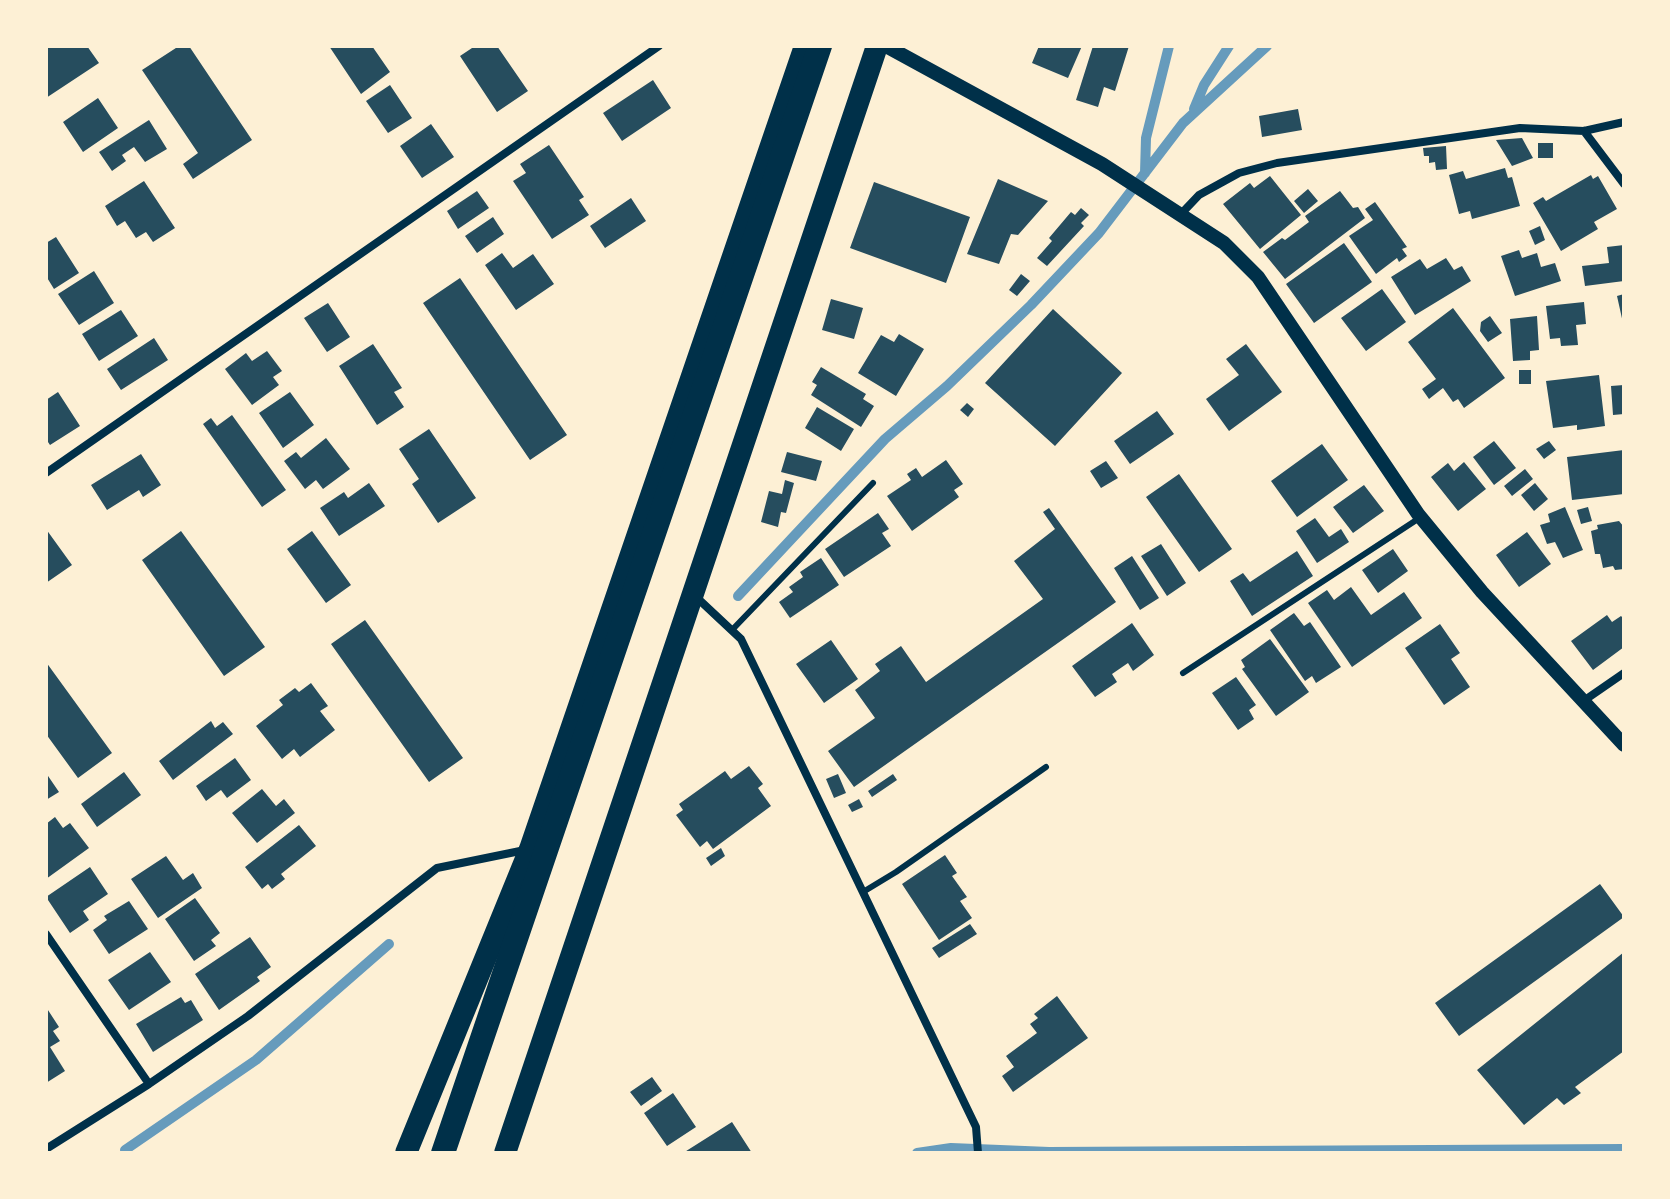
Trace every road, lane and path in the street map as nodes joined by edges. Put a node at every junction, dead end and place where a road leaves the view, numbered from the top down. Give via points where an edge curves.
1 (659, 46) edge
2 (805, 46) edge
3 (820, 46) edge
4 (877, 46) edge
5 (886, 46) edge
6 (1624, 122) edge
7 (1584, 131) junction
8 (1624, 184) edge
9 (1179, 216) junction
10 (46, 473) edge
11 (873, 483) dead end
12 (1421, 517) junction
13 (693, 594) junction
14 (732, 630) junction
15 (1183, 673) dead end
16 (1624, 673) edge
17 (1582, 702) junction
18 (1624, 745) edge
19 (1046, 767) dead end
20 (530, 849) junction
21 (863, 892) junction
22 (46, 934) edge
23 (149, 1084) junction
24 (46, 1149) edge
25 (406, 1153) edge
26 (443, 1153) edge
27 (505, 1153) edge
28 (978, 1153) edge

1 - 10 street
2 - 20 highway
3 - 26 highway
4 - 13 highway
5 - 9 street via 1102,164
6 - 7 street
7 - 8 street
7 - 9 street via 1520,128 1277,163 1239,173 1199,195
9 - 12 street via 1224,243 1258,277
11 - 14 lane
12 - 15 lane
12 - 17 street
13 - 14 street
13 - 27 highway
14 - 21 street via 741,639
16 - 17 street
17 - 18 street
19 - 21 lane
20 - 23 street via 437,868 248,1016
20 - 25 highway
21 - 28 street via 978,1134
22 - 23 street
23 - 24 street

